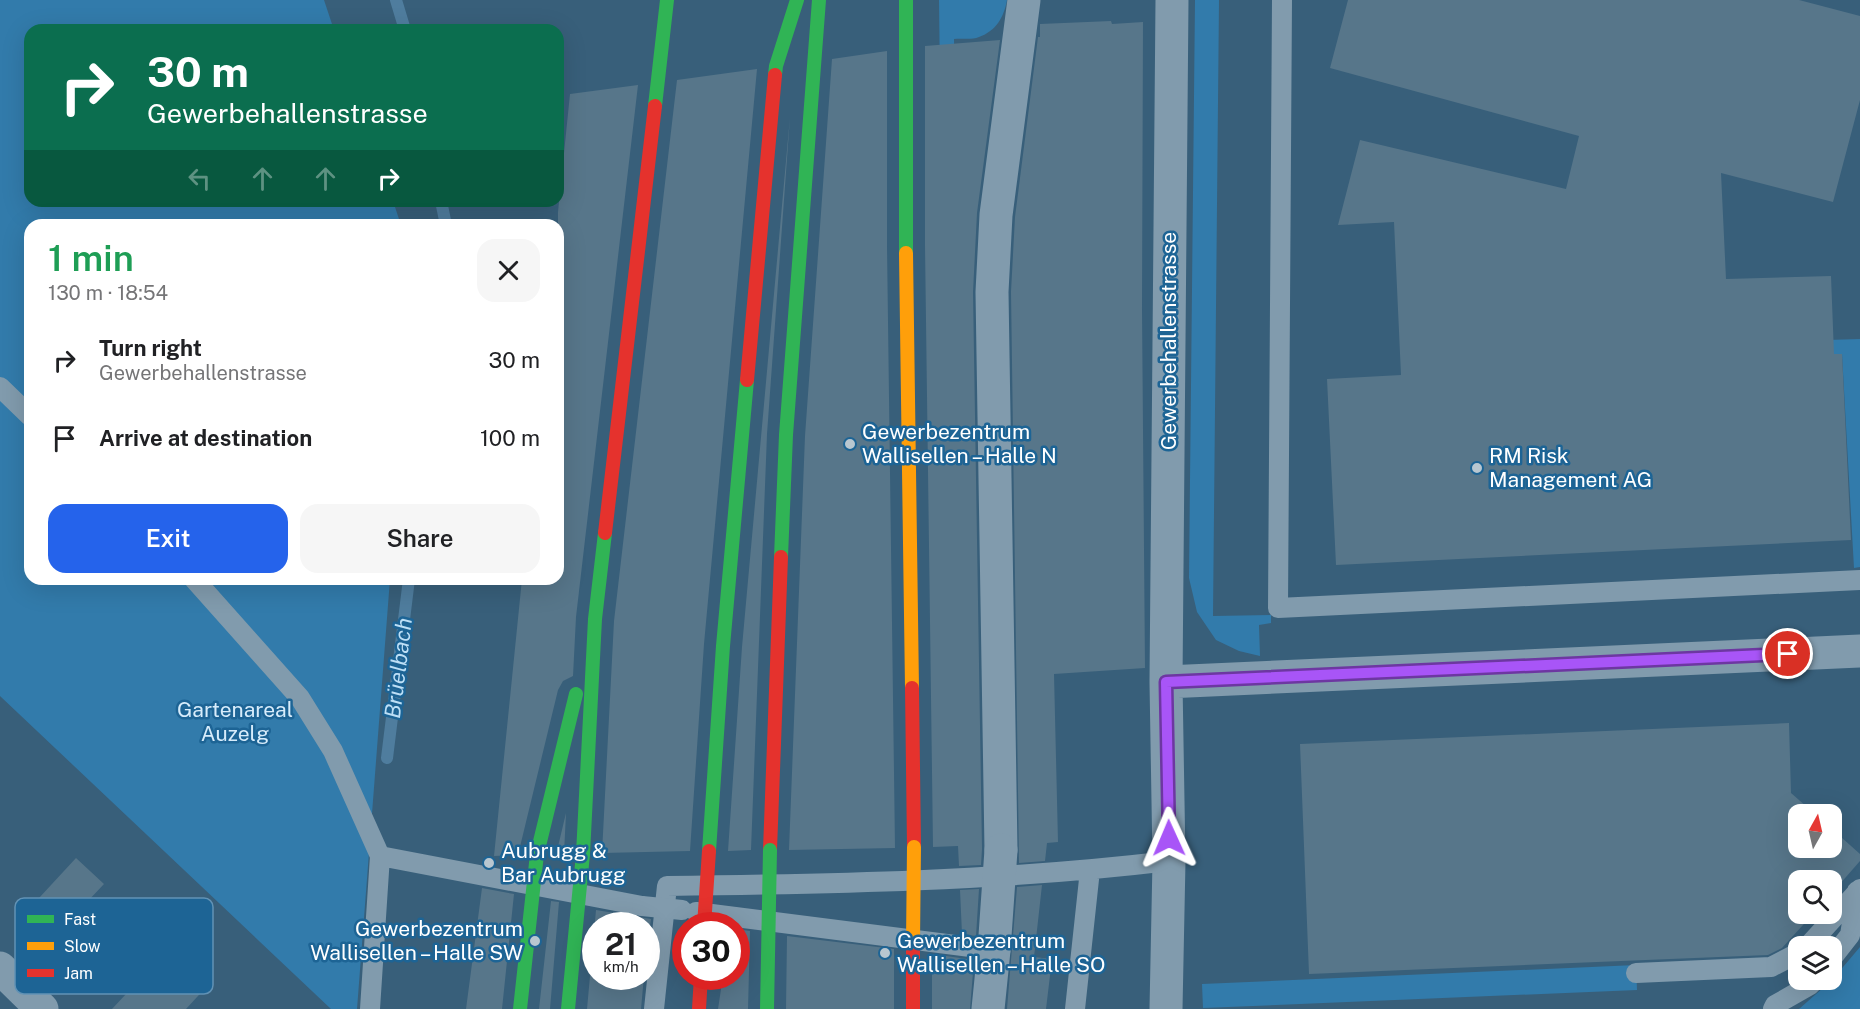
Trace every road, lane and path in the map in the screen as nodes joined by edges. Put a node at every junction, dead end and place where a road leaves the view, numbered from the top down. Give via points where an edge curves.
1 (667, 0) edge
2 (797, 0) edge
3 (819, 0) edge
4 (906, 0) edge
5 (1024, 0) edge
6 (1172, 0) edge
7 (1282, 0) edge
8 (0, 387) edge
9 (24, 410) edge
10 (1860, 580) edge
11 (199, 585) edge
12 (595, 619) junction
13 (1860, 651) edge
14 (1166, 682) junction
15 (380, 856) junction
16 (1169, 861) junction
17 (1090, 870) junction
18 (1859, 890) edge
19 (705, 912) edge
20 (1817, 936) edge
21 (1842, 945) edge
22 (994, 950) junction
23 (1788, 958) edge
24 (0, 968) edge
25 (1636, 973) dead end
26 (15, 983) edge
27 (700, 990) edge
28 (1801, 990) edge
29 (27, 994) edge
30 (42, 1009) edge
31 (370, 1009) edge
32 (520, 1009) edge
33 (568, 1009) edge
34 (654, 1009) edge
35 (699, 1009) edge
36 (767, 1009) edge
37 (913, 1009) edge
38 (987, 1009) edge
39 (1075, 1009) edge
40 (1166, 1009) edge
41 (1773, 1009) edge

1 - 12 highway
2 - 19 highway, bridge via 776,66 725,622
3 - 36 highway, bridge via 786,435
4 - 37 highway, bridge
5 - 22 street, bridge via 996,214 992,292 1001,850
6 - 14 street, Gewerbehallenstrasse
7 - 10 lane via 1278,608
8 - 9 lane
11 - 15 lane via 300,698 333,751
12 - 32 highway, bridge via 537,854
12 - 33 highway, bridge via 583,854
13 - 14 street
14 - 16 street, Gewerbehallenstrasse
15 - 22 lane, bridge via 642,906
15 - 31 lane
16 - 17 lane
16 - 40 street, Gewerbehallenstrasse
17 - 34 lane via 839,884 667,886
17 - 39 lane
18 - 20 lane
18 - 21 lane via 1850,935
22 - 38 street
23 - 25 lane via 1771,967
24 - 26 street
27 - 35 highway
28 - 41 lane
29 - 30 street

